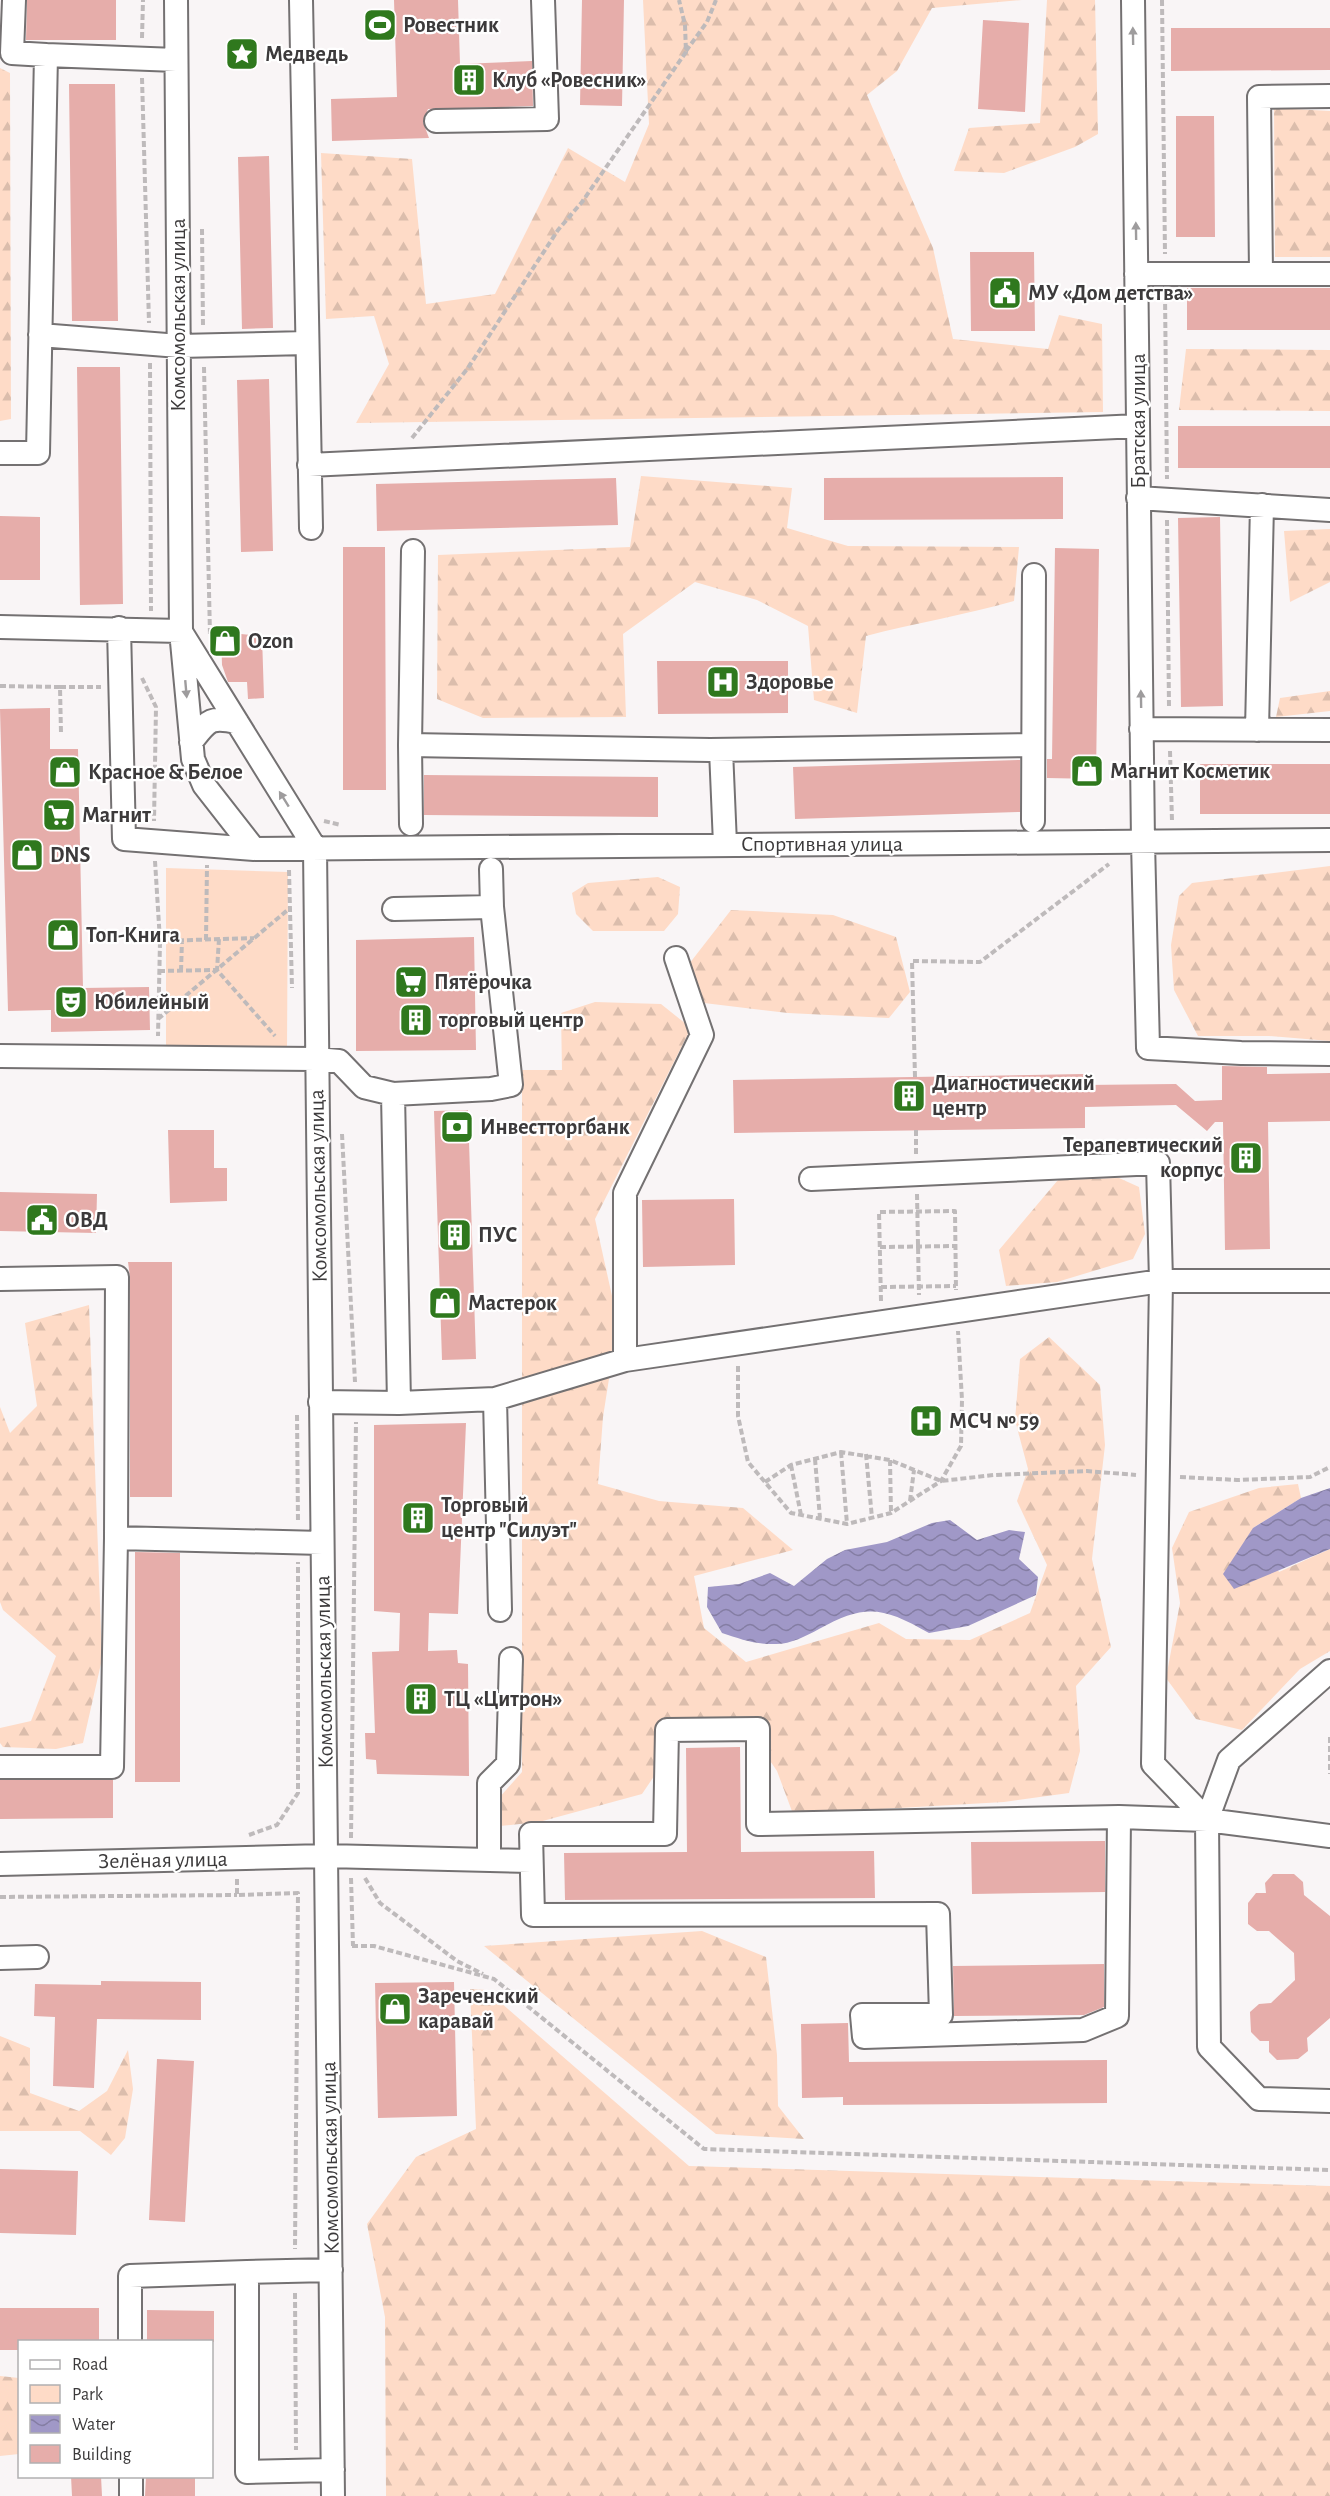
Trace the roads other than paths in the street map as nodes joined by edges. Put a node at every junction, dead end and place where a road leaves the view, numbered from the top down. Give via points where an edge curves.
1 (14, 0) edge
2 (176, 0) edge
3 (301, 0) edge
4 (543, 0) edge
5 (1133, 0) edge
6 (46, 55) junction
7 (176, 60) junction
8 (1330, 96) edge
9 (436, 121) dead end
10 (1261, 273) junction
11 (1136, 274) junction
12 (1330, 274) edge
13 (40, 335) junction
14 (307, 343) junction
15 (179, 346) junction
16 (1138, 426) junction
17 (0, 453) edge
18 (309, 465) junction
19 (1138, 498) junction
20 (1262, 506) junction
21 (1330, 510) edge
22 (311, 528) dead end
23 (413, 550) dead end
24 (1034, 575) dead end
25 (0, 627) edge
26 (119, 628) junction
27 (181, 631) junction
28 (237, 722) junction
29 (1141, 729) junction
30 (1257, 730) junction
31 (1330, 730) edge
32 (191, 742) junction
33 (410, 745) junction
34 (1033, 745) junction
35 (721, 750) junction
36 (1033, 821) dead end
37 (411, 824) dead end
38 (1330, 840) edge
39 (1143, 842) junction
40 (725, 844) junction
41 (315, 848) junction
42 (254, 849) junction
43 (491, 869) dead end
44 (492, 907) junction
45 (394, 909) dead end
46 (676, 958) dead end
47 (1330, 1054) edge
48 (0, 1056) edge
49 (305, 1058) junction
50 (393, 1094) junction
51 (811, 1179) dead end
52 (0, 1279) edge
53 (1161, 1281) junction
54 (1330, 1281) edge
55 (625, 1360) junction
56 (495, 1399) junction
57 (320, 1402) junction
58 (399, 1403) junction
59 (116, 1538) junction
60 (322, 1543) junction
61 (500, 1610) dead end
62 (511, 1659) dead end
63 (1330, 1671) edge
64 (0, 1767) edge
65 (1119, 1817) junction
66 (1207, 1820) junction
67 (1330, 1836) edge
68 (326, 1856) junction
69 (489, 1859) junction
70 (531, 1861) junction
71 (0, 1864) edge
72 (37, 1957) dead end
73 (0, 1958) edge
74 (1330, 2101) edge
75 (331, 2270) junction
76 (247, 2272) junction
77 (130, 2340) edge
78 (333, 2470) junction
79 (131, 2478) edge
80 (131, 2496) edge
81 (333, 2496) edge

1 - 6 street via 12,53
2 - 7 street, Комсомольская улица
3 - 14 street
4 - 9 street via 547,119
11 -> 5 street, Братская улица
6 - 7 street
6 - 13 street
7 - 15 street, Комсомольская улица
8 - 10 street via 1259,97
10 - 11 street
10 - 12 street
11 - 16 street, Братская улица
13 - 15 street
13 - 17 street via 38,453
14 - 15 street
14 - 18 street
15 - 27 street, Комсомольская улица
16 - 18 street
16 - 19 street, Братская улица
18 - 22 street
19 - 20 street
29 -> 19 street, Братская улица
20 - 21 street
20 - 30 street
23 - 33 street
24 - 34 street
25 - 26 street
26 - 27 street
26 - 42 street via 124,839
27 - 28 street
27 -> 32 street, Комсомольская улица
28 - 32 street via 219,718 207,722
41 -> 28 street
29 - 30 street
29 - 39 street, Братская улица
30 - 31 street
32 - 42 street, Комсомольская улица via 193,759 204,785
33 - 35 street
33 - 37 street
34 - 35 street
34 - 36 street
35 - 40 street
38 - 39 street, Спортивная улица
39 - 40 street, Спортивная улица
39 - 47 street, Братская улица via 1148,1048
40 - 41 street, Спортивная улица
41 - 42 street
41 - 49 street, Комсомольская улица
43 - 44 street
44 - 45 street
44 - 50 street via 511,1085
46 - 55 street via 702,1035 625,1193
48 - 49 street
49 - 50 street via 339,1061 364,1088
49 - 57 street, Комсомольская улица
50 - 58 street
51 - 53 street via 1158,1163
52 - 59 street via 117,1276
53 - 54 street
53 - 55 street
53 - 66 street via 1153,1764
55 - 56 street
56 - 58 street
56 - 61 street
57 - 58 street
57 - 60 street, Комсомольская улица
59 - 60 street
59 - 64 street via 112,1767
60 - 68 street, Комсомольская улица
62 - 69 street via 508,1764 489,1783
63 - 66 street via 1229,1760
65 - 66 street
65 - 70 street via 758,1824 758,1730 667,1730 665,1834 531,1834
65 - 70 street via 1117,2016 1083,2030 864,2037 862,2015 941,2014 938,1914 533,1915
66 - 67 street
66 - 74 street via 1209,2047 1259,2099
68 - 69 street, Зелёная улица
68 - 71 street, Зелёная улица
68 - 75 street, Комсомольская улица
69 - 70 street, Зелёная улица
72 - 73 street
75 - 76 street
75 - 78 street, Комсомольская улица
76 - 77 street via 130,2276
76 - 78 street via 247,2472
78 - 81 street, Комсомольская улица
79 - 80 street

